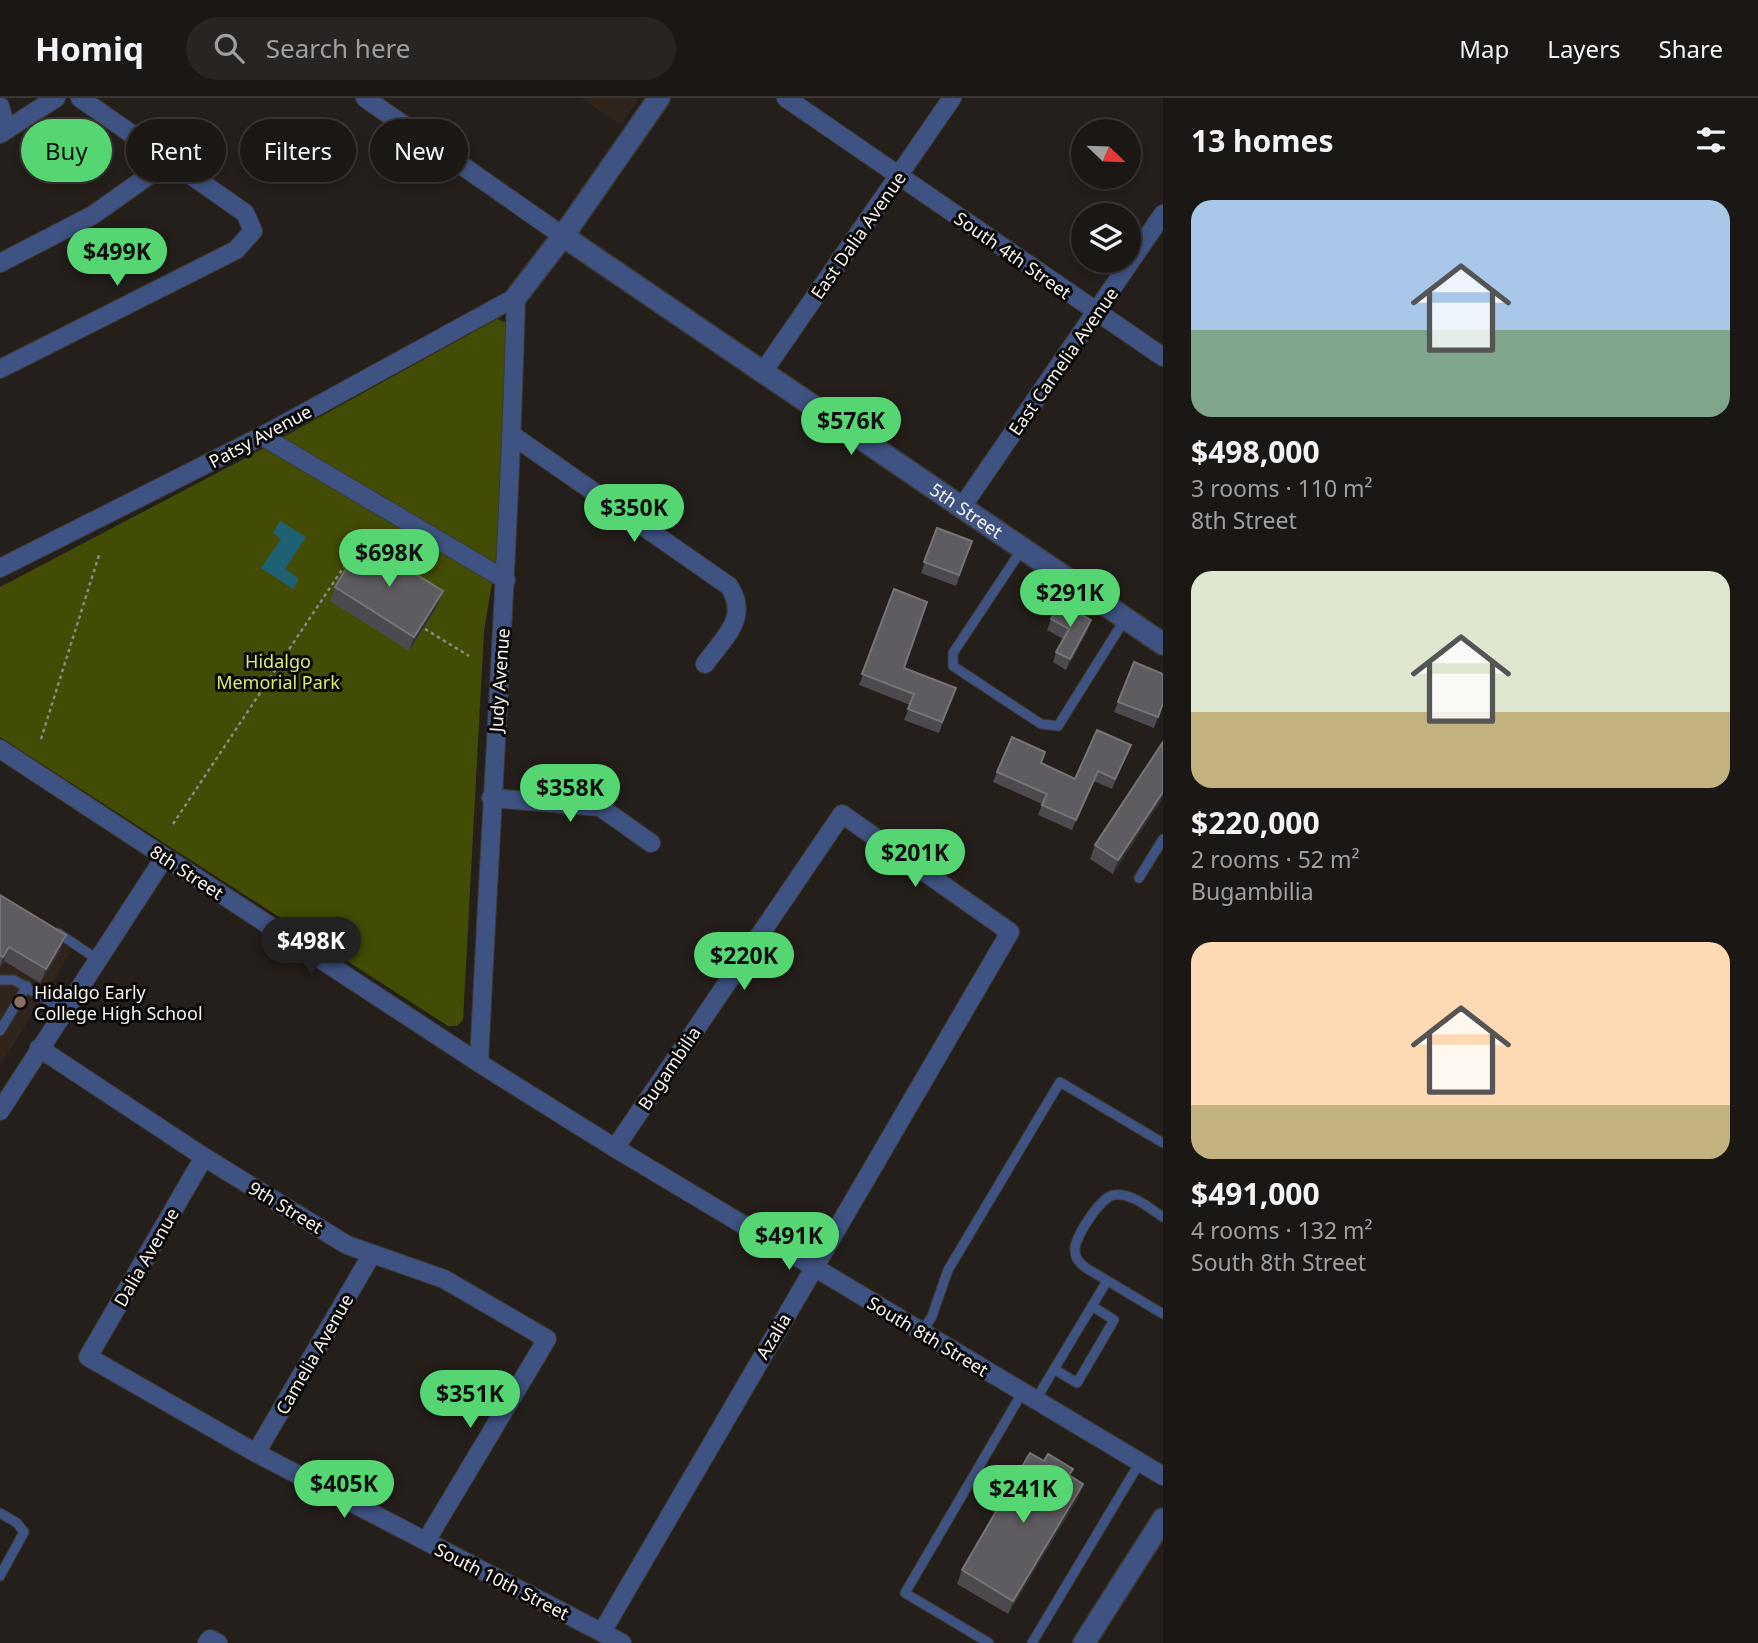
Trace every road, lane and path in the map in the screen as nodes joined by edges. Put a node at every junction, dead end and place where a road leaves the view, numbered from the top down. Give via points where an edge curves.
1 (56, 98) edge
2 (80, 98) edge
3 (659, 98) edge
4 (786, 98) edge
5 (952, 98) edge
6 (367, 99) edge
7 (0, 106) edge
8 (126, 131) edge
9 (3, 132) edge
10 (899, 176) junction
11 (139, 182) edge
12 (200, 182) edge
13 (1163, 214) edge
14 (563, 236) junction
15 (0, 263) edge
16 (516, 297) junction
17 (1096, 313) junction
18 (1163, 357) edge
19 (0, 369) edge
20 (763, 372) junction
21 (512, 435) junction
22 (262, 436) junction
23 (962, 507) junction
24 (369, 529) dead end
25 (1022, 549) junction
26 (100, 552) dead end
27 (0, 568) edge
28 (506, 580) junction
29 (1125, 619) junction
30 (425, 629) edge
31 (1162, 641) edge
32 (469, 656) dead end
33 (705, 664) dead end
34 (41, 739) dead end
35 (0, 749) edge
36 (491, 798) junction
37 (173, 824) dead end
38 (1163, 839) edge
39 (651, 843) dead end
40 (164, 858) junction
41 (1139, 878) dead end
42 (51, 929) edge
43 (1010, 932) joint
44 (97, 959) junction
45 (0, 980) edge
46 (27, 986) junction
47 (64, 1010) junction
48 (0, 1031) edge
49 (39, 1048) junction
50 (479, 1063) junction
51 (0, 1111) edge
52 (1163, 1143) edge
53 (615, 1148) junction
54 (204, 1157) junction
55 (1163, 1217) edge
56 (372, 1254) junction
57 (814, 1266) junction
58 (1107, 1281) junction
59 (1092, 1306) junction
60 (1163, 1314) edge
61 (922, 1332) junction
62 (88, 1357) joint
63 (1055, 1369) junction
64 (1028, 1397) junction
65 (256, 1453) junction
66 (1140, 1462) junction
67 (1163, 1476) edge
68 (0, 1513) edge
69 (1163, 1519) edge
70 (426, 1541) junction
71 (0, 1576) edge
72 (602, 1632) junction
73 (622, 1643) edge
74 (989, 1643) edge
75 (1032, 1643) edge
76 (1084, 1643) edge

1 - 9 street
2 - 8 street
3 - 14 street
4 - 10 street, South 4th Street
5 - 10 street, East Dalia Avenue
6 - 14 street
7 - 9 street
10 - 17 street, South 4th Street
10 - 20 street, East Dalia Avenue
11 - 15 street via 93,215
12 - 19 street via 245,213 253,231 236,250
13 - 17 street, East Camelia Avenue
14 - 16 street
14 - 20 street, 5th Street
16 - 21 street, Judy Avenue
16 - 22 street, Patsy Avenue
17 - 18 street, South 4th Street
17 - 23 street, East Camelia Avenue
20 - 23 street, 5th Street
21 - 28 street, Judy Avenue
21 - 33 street via 729,586 737,598 738,616
22 - 27 street, Patsy Avenue
22 - 28 street
23 - 25 street, 5th Street
24 - 37 path
25 - 29 street, 5th Street
25 - 29 lane via 953,653 953,666 1041,724 1058,726
26 - 34 path
28 - 36 street, Judy Avenue
29 - 31 street, 5th Street
30 - 32 path
35 - 40 street, 8th Street
36 - 39 street via 600,807
36 - 50 street, Judy Avenue
38 - 41 lane
40 - 44 street
40 - 50 street, 8th Street
42 - 44 lane
43 - 53 street, Bugambilia via 842,814
43 - 57 street, Azalia
44 - 47 street
45 - 46 lane
46 - 47 lane
46 - 48 lane
47 - 49 street
49 - 51 street
49 - 54 street, 9th Street
50 - 53 street, South 8th Street
52 - 61 lane via 1060,1082 948,1270
53 - 57 street, South 8th Street
54 - 56 street, 9th Street via 347,1245
54 - 62 street, Dalia Avenue
55 - 58 lane via 1128,1195 1112,1195 1099,1203 1074,1247 1076,1259
56 - 65 street, Camelia Avenue
56 - 70 street, 9th Street via 444,1279 547,1339
57 - 61 street, South 8th Street
57 - 72 street, Azalia
58 - 59 lane
58 - 60 lane
59 - 63 lane
59 - 63 lane via 1114,1320 1096,1351 1077,1383
61 - 64 street, South 8th Street
62 - 65 street, South 10th Street
63 - 64 lane
64 - 66 street, South 8th Street
64 - 74 lane via 905,1593
65 - 70 street, South 10th Street
66 - 67 street, South 8th Street
66 - 75 lane
68 - 71 lane via 24,1532
69 - 76 street
70 - 72 street, South 10th Street
72 - 73 street, South 10th Street

